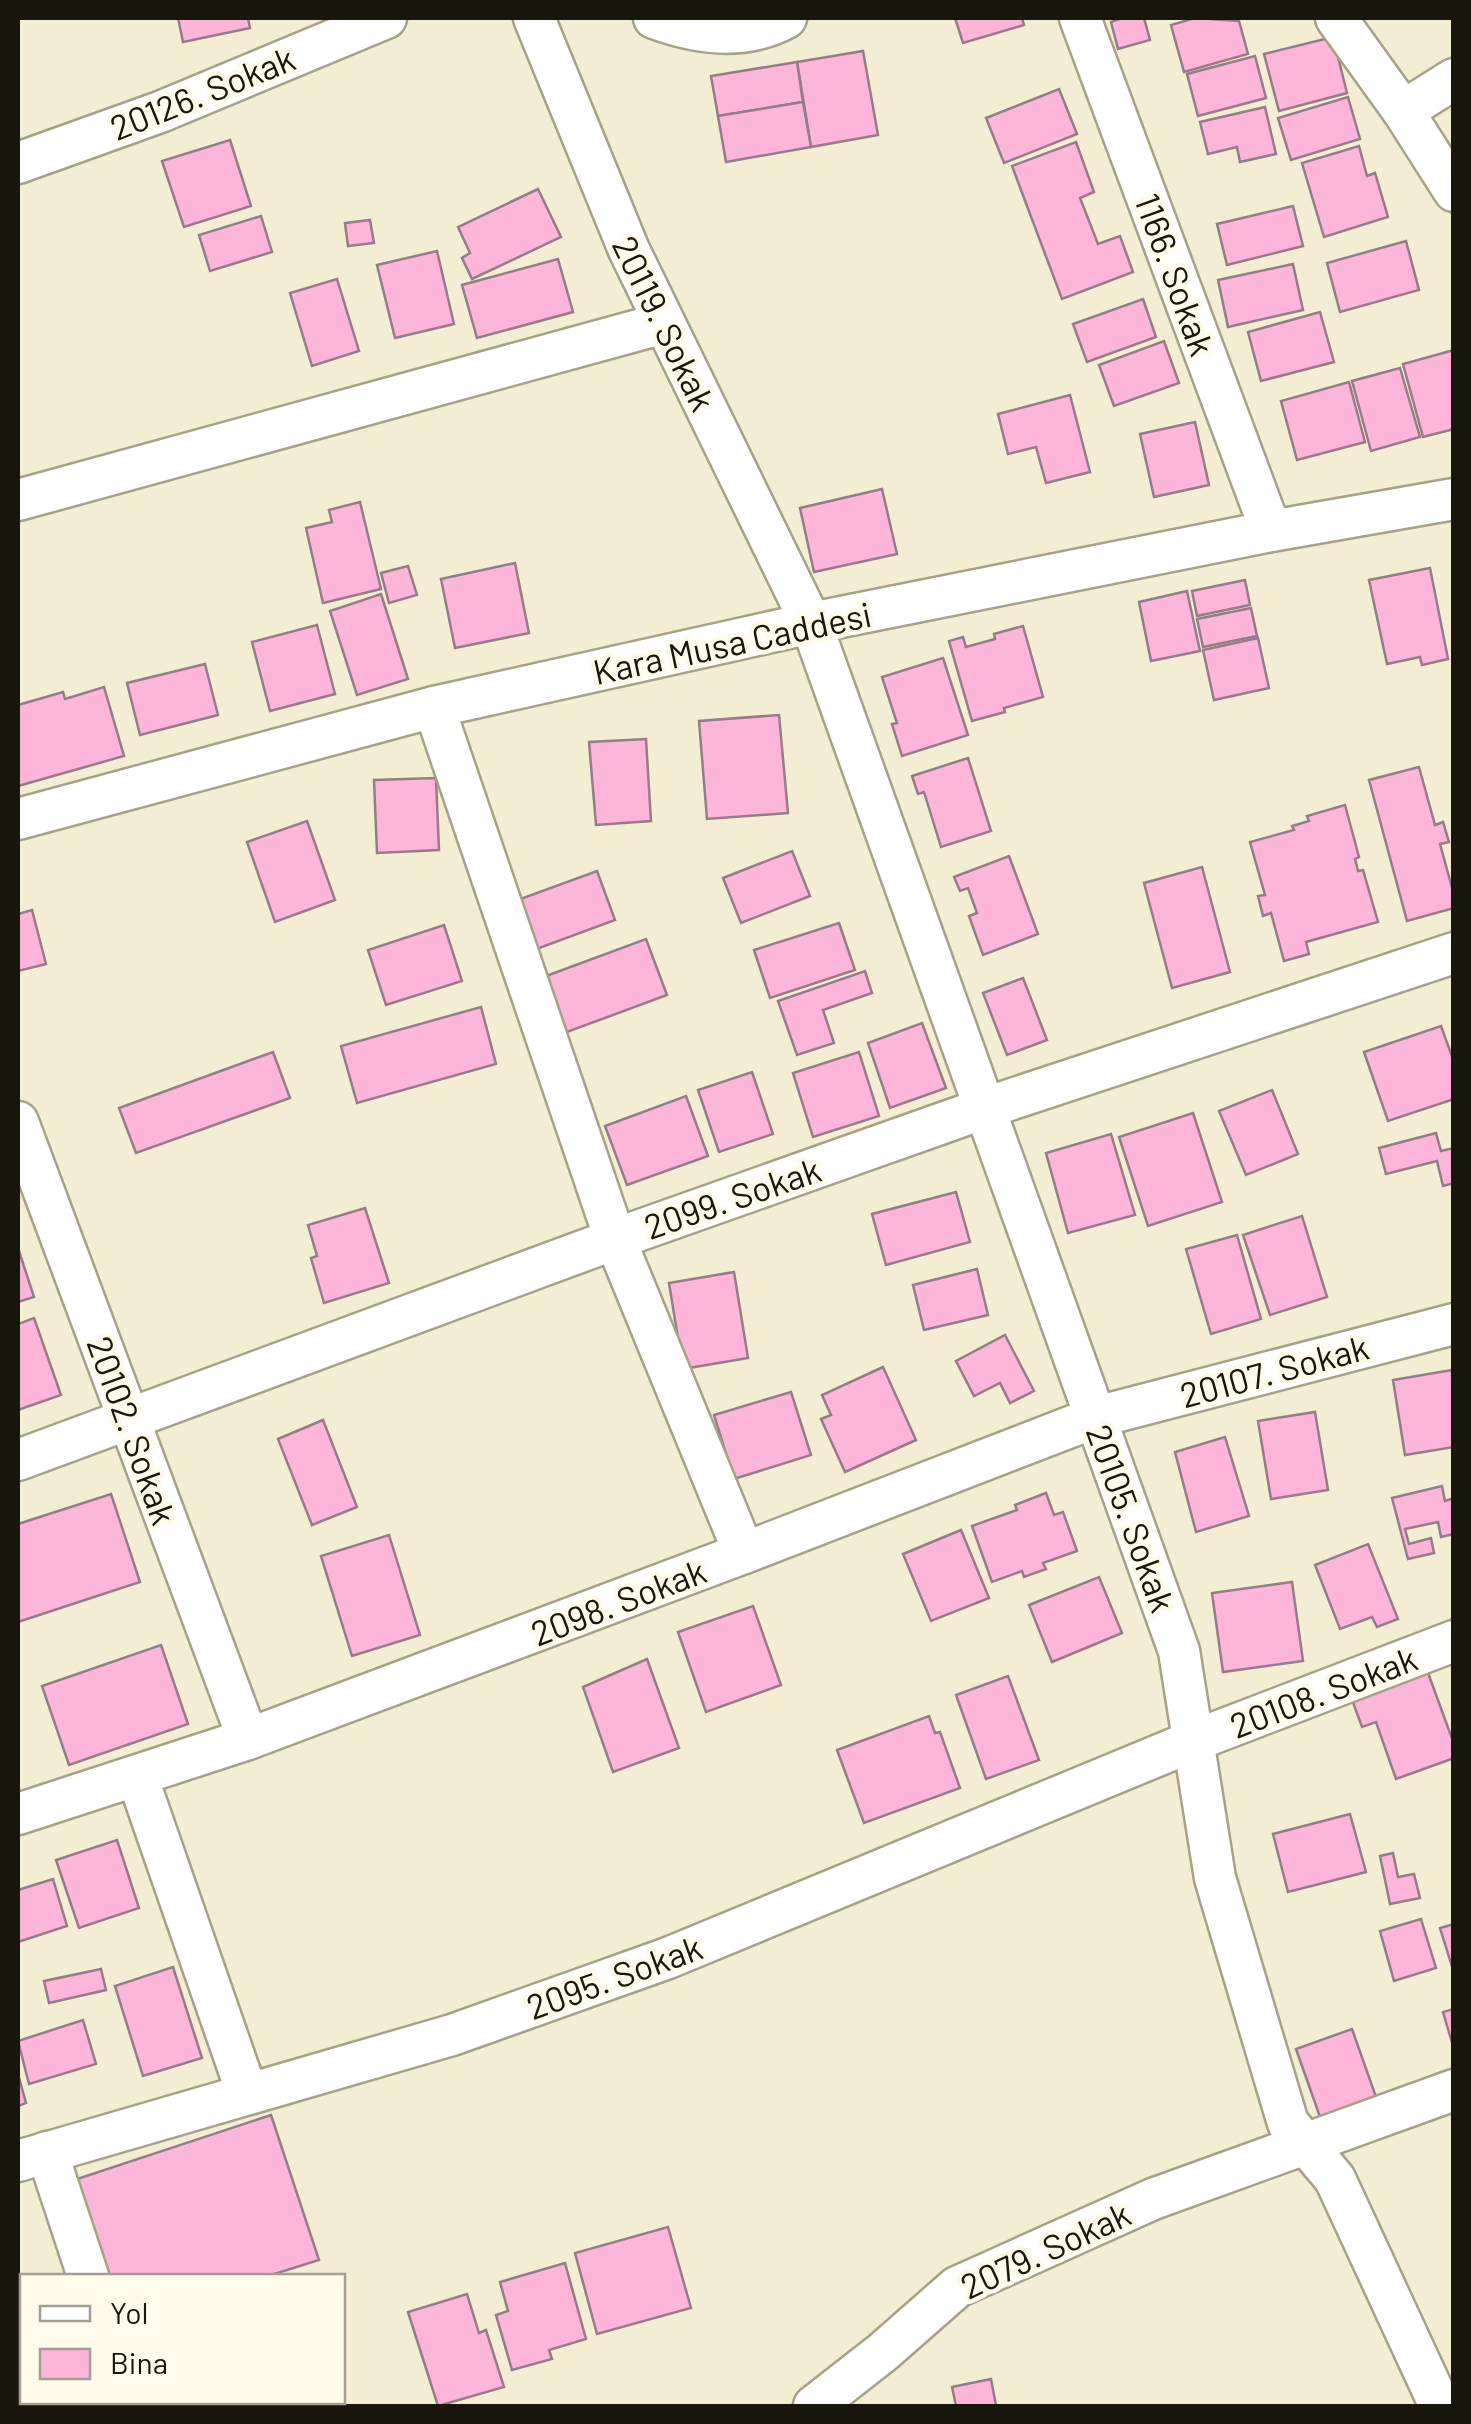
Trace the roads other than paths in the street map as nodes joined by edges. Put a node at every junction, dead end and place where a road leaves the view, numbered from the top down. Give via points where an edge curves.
1 (386, 18) edge
2 (534, 18) edge
3 (654, 18) edge
4 (786, 18) edge
5 (1080, 18) edge
6 (1336, 18) edge
7 (1454, 79) edge
8 (1403, 111) junction
9 (18, 162) edge
10 (1454, 191) edge
11 (664, 322) junction
12 (25, 498) edge
13 (1454, 498) edge
14 (1271, 531) junction
15 (810, 623) junction
16 (434, 707) junction
17 (18, 819) edge
18 (1454, 953) edge
19 (985, 1108) junction
20 (18, 1122) edge
21 (615, 1239) junction
22 (1454, 1324) edge
23 (1096, 1417) junction
24 (130, 1421) junction
25 (18, 1460) edge
26 (744, 1554) junction
27 (1454, 1640) edge
28 (248, 1739) junction
29 (1193, 1740) junction
30 (137, 1776) junction
31 (18, 1814) edge
32 (1454, 2090) edge
33 (246, 2093) junction
34 (1307, 2145) junction
35 (32, 2156) edge
36 (87, 2274) edge
37 (814, 2406) edge
38 (1440, 2406) edge

1 - 9 street, 20126. Sokak via 160,112
2 - 11 street, 20119. Sokak
3 - 4 street via 730,36
5 - 14 street, 1166. Sokak
6 - 8 street
7 - 8 street
8 - 10 street
11 - 12 street
11 - 15 street, 20119. Sokak
13 - 14 street, Kara Musa Caddesi
14 - 15 street, Kara Musa Caddesi
15 - 16 street, Kara Musa Caddesi
15 - 19 street, 20105. Sokak
16 - 17 street, Kara Musa Caddesi
16 - 21 street
18 - 19 street, 2099. Sokak
19 - 21 street, 2099. Sokak
19 - 23 street, 20105. Sokak
20 - 24 street, 20102. Sokak
21 - 24 street, 2099. Sokak
21 - 26 street
22 - 23 street, 20107. Sokak
23 - 26 street, 2098. Sokak
23 - 29 street, 20105. Sokak via 1179,1651
24 - 25 street, 2099. Sokak
24 - 28 street, 20102. Sokak
26 - 28 street, 2098. Sokak
27 - 29 street, 20108. Sokak
28 - 30 street, 2098. Sokak
29 - 33 street, 2095. Sokak via 668,1958 452,2035
29 - 34 street, 20105. Sokak via 1215,1878 1288,2122
30 - 31 street, 2098. Sokak
30 - 33 street
32 - 34 street, 2079. Sokak
33 - 35 street, 2095. Sokak
34 - 37 street, 2079. Sokak via 1152,2199 957,2287
34 - 38 street, 20105. Sokak via 1335,2178
35 - 36 street

